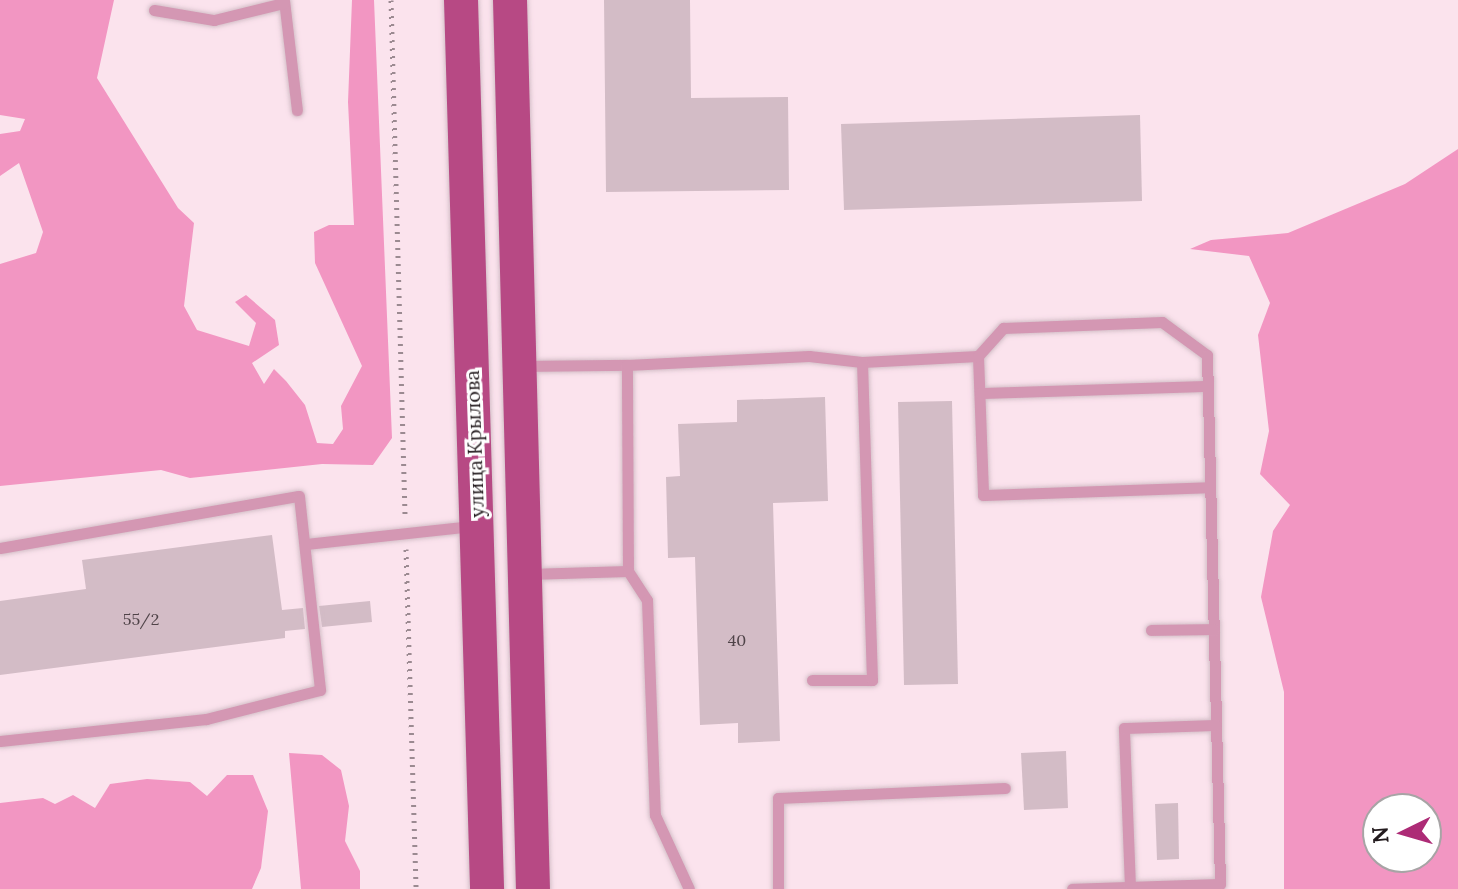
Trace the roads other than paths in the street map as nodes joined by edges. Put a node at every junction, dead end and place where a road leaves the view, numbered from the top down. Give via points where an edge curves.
1 (461, 0) edge
2 (510, 0) edge
3 (284, 2) edge
4 (154, 10) dead end
5 (297, 110) dead end
6 (978, 356) junction
7 (862, 362) junction
8 (627, 365) junction
9 (519, 366) junction
10 (1207, 386) junction
11 (980, 393) junction
12 (1210, 487) junction
13 (523, 523) junction
14 (476, 526) junction
15 (306, 544) junction
16 (0, 548) edge
17 (628, 571) junction
18 (524, 575) junction
19 (1214, 629) junction
20 (1151, 630) dead end
21 (812, 680) dead end
22 (1216, 725) junction
23 (0, 741) edge
24 (1005, 788) dead end
25 (1130, 887) edge
26 (487, 889) edge
27 (533, 889) edge
28 (689, 889) edge
29 (778, 889) edge
30 (1072, 889) edge

1 - 14 main road, улица Крылова
2 - 9 main road
3 - 4 lane via 214,20
3 - 5 lane
6 - 7 lane
6 - 10 lane via 1003,328 1162,322 1207,355
6 - 11 lane
7 - 8 lane via 809,356
7 - 21 lane via 872,680
8 - 9 lane
8 - 17 lane
9 - 13 main road
10 - 11 lane
10 - 12 lane
11 - 12 lane via 983,495
12 - 19 lane
13 - 14 main road
13 - 18 main road
14 - 15 lane
14 - 26 main road, улица Крылова
15 - 16 lane via 299,496
15 - 23 lane via 320,690 206,719
17 - 18 lane
17 - 28 lane via 647,600 655,815
18 - 27 main road
19 - 20 lane
19 - 22 lane
22 - 25 lane via 1220,884
22 - 25 lane via 1124,728
24 - 29 lane via 778,798
25 - 30 lane

